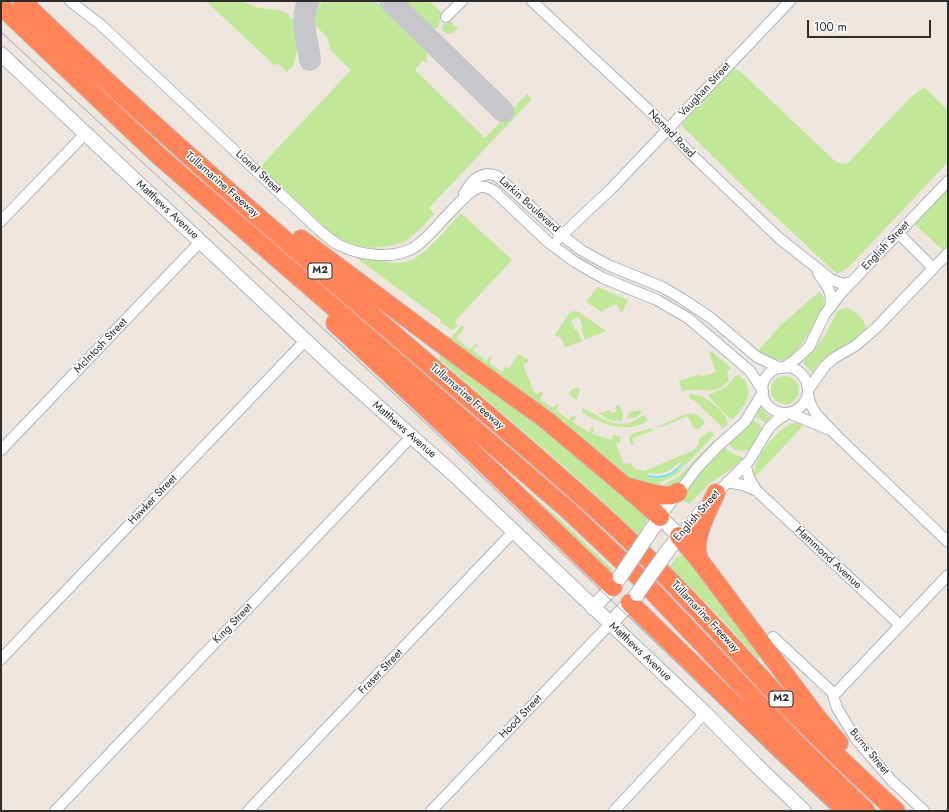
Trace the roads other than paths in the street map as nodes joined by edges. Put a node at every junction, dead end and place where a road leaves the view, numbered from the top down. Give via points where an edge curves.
1 (22, 1) edge
2 (70, 1) edge
3 (462, 1) edge
4 (532, 1) edge
5 (790, 1) edge
6 (1, 6) edge
7 (446, 17) dead end
8 (1, 54) edge
9 (668, 129) junction
10 (86, 133) junction
11 (171, 140) junction
12 (159, 156) junction
13 (948, 181) edge
14 (461, 200) junction
15 (1, 221) edge
16 (898, 233) junction
17 (562, 236) junction
18 (201, 241) junction
19 (551, 244) junction
20 (948, 253) edge
21 (812, 265) junction
22 (933, 268) junction
23 (851, 282) junction
24 (830, 306) junction
25 (306, 340) junction
26 (781, 368) junction
27 (763, 392) junction
28 (808, 392) junction
29 (789, 413) junction
30 (411, 437) junction
31 (838, 437) junction
32 (1, 450) edge
33 (745, 464) junction
34 (626, 487) junction
35 (722, 488) junction
36 (757, 491) junction
37 (678, 492) junction
38 (660, 517) junction
39 (513, 532) junction
40 (679, 536) junction
41 (948, 542) edge
42 (700, 561) junction
43 (948, 575) edge
44 (616, 582) junction
45 (634, 598) junction
46 (593, 608) junction
47 (610, 624) junction
48 (900, 625) junction
49 (773, 637) dead end
50 (1, 659) edge
51 (834, 695) junction
52 (705, 713) junction
53 (801, 810) edge
54 (55, 811) edge
55 (248, 811) edge
56 (432, 811) edge
57 (614, 811) edge
58 (847, 811) edge
59 (866, 811) edge
60 (896, 811) edge
61 (901, 811) edge
62 (924, 811) edge

1 - 11 highway, Tullamarine Freeway / M2
2 - 14 street, Lionel Street via 101,25 337,244 371,254 405,251 419,244
3 - 7 street
4 - 9 street, Nomad Road
5 - 9 street, Vaughan Street
6 - 12 highway, Tullamarine Freeway / M2
8 - 10 main road, Matthews Avenue
9 - 17 street, Vaughan Street
9 - 21 street, Nomad Road via 684,148 768,228
10 - 15 street
10 - 18 main road, Matthews Avenue
11 - 34 highway via 333,264 545,419
11 - 60 highway, Tullamarine Freeway / M2 via 623,534 672,582 790,709
12 - 44 highway
12 - 59 highway, Tullamarine Freeway / M2 via 569,512 641,580 795,742
13 - 16 street, English Street
14 - 17 street, Larkin Boulevard via 477,178 486,174 494,175
14 - 19 street, Larkin Boulevard via 477,188 490,188
16 - 22 street
16 - 23 street, English Street
17 - 19 street, Vaughan Street
17 - 26 street, Larkin Boulevard via 604,263 662,287 681,298 711,318 753,354
18 - 25 main road, Matthews Avenue
18 - 32 street, McIntosh Street
19 - 27 street, Larkin Boulevard via 590,271 657,300 688,318 750,371
20 - 22 street
21 - 23 street, Nomad Road via 837,282
21 - 24 street, Nomad Road via 830,292
22 - 28 street via 855,346 825,366
23 - 24 street, English Street
24 - 26 street, English Street via 809,347
25 - 30 main road, Matthews Avenue
25 - 50 street, Hawker Street
26 - 27 street via 767,377
26 - 28 street via 799,372 806,380
27 - 29 street via 765,401 771,408
27 - 37 street via 744,422 712,452
28 - 29 street via 802,406
28 - 31 street via 814,411
29 - 31 street via 820,425
29 - 33 street, English Street via 767,430
30 - 39 main road, Matthews Avenue
30 - 54 street, King Street
31 - 41 street
33 - 35 street, English Street
33 - 36 street, Hammond Avenue via 749,478
34 - 37 highway via 664,496
34 - 38 highway
35 - 36 street, Hammond Avenue via 743,485
35 - 40 street, English Street
35 - 42 highway via 697,542
36 - 48 street, Hammond Avenue
37 - 38 street
38 - 40 main road
38 - 44 main road, bridge
39 - 46 main road, Matthews Avenue
39 - 55 street, Fraser Street
40 - 42 highway
40 - 45 main road, English Street, bridge
42 - 61 highway via 819,720
43 - 48 street
44 - 45 main road
44 - 46 main road
45 - 47 main road, English Street
45 - 58 highway via 784,753
46 - 47 main road, Matthews Avenue
47 - 52 main road, Matthews Avenue
47 - 56 street, Hood Street
48 - 51 street
49 - 51 street, Burns Street
51 - 62 street, Burns Street via 837,708 856,739 892,781
52 - 53 main road, Matthews Avenue
52 - 57 street

